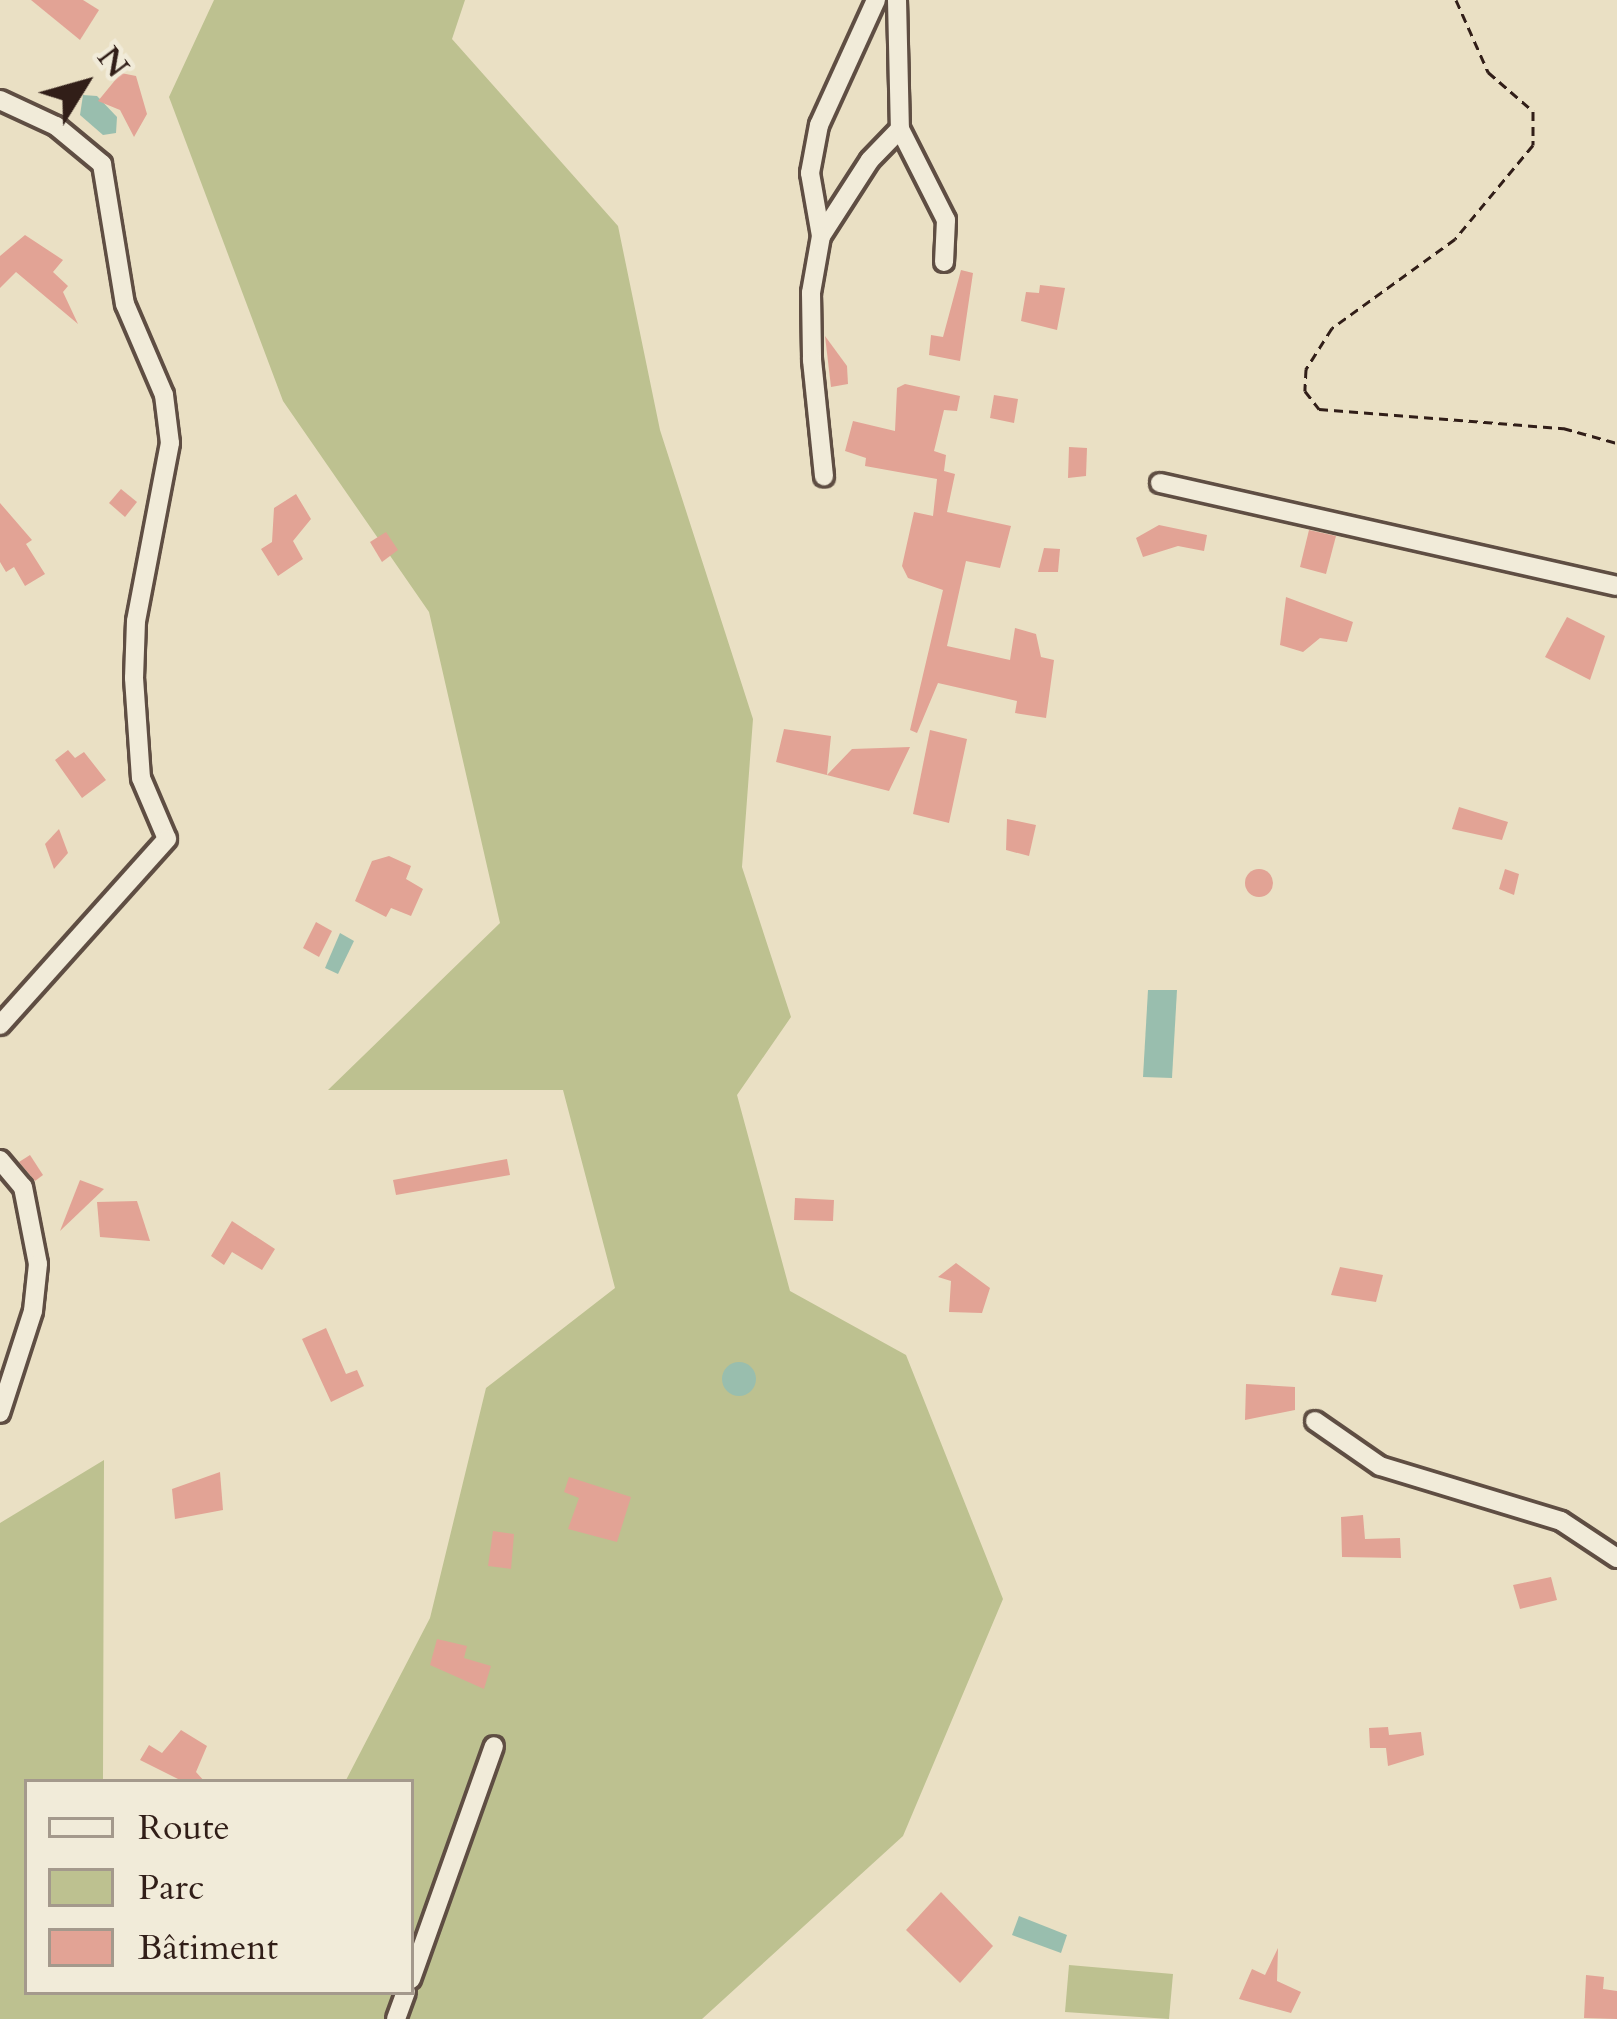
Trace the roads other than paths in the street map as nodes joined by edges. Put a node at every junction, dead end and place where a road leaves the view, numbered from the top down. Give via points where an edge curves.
1 (876, 0) edge
2 (897, 0) edge
3 (0, 100) edge
4 (900, 129) junction
5 (821, 236) junction
6 (944, 262) dead end
7 (824, 476) dead end
8 (1160, 483) dead end
9 (1617, 586) edge
10 (0, 1025) edge
11 (0, 1160) edge
12 (0, 1413) edge
13 (1315, 1421) dead end
14 (1617, 1558) edge
15 (494, 1746) dead end
16 (414, 1970) edge

1 - 5 street via 819,125 810,173
2 - 4 street
3 - 10 street via 56,126 102,164 125,304 164,395 170,443 136,621 134,678 141,778 167,839
4 - 5 street
4 - 6 street via 946,220
5 - 7 street via 811,315
8 - 9 street
11 - 12 street via 23,1187 38,1264 33,1311
13 - 14 street via 1380,1466 1561,1521
15 - 16 street

